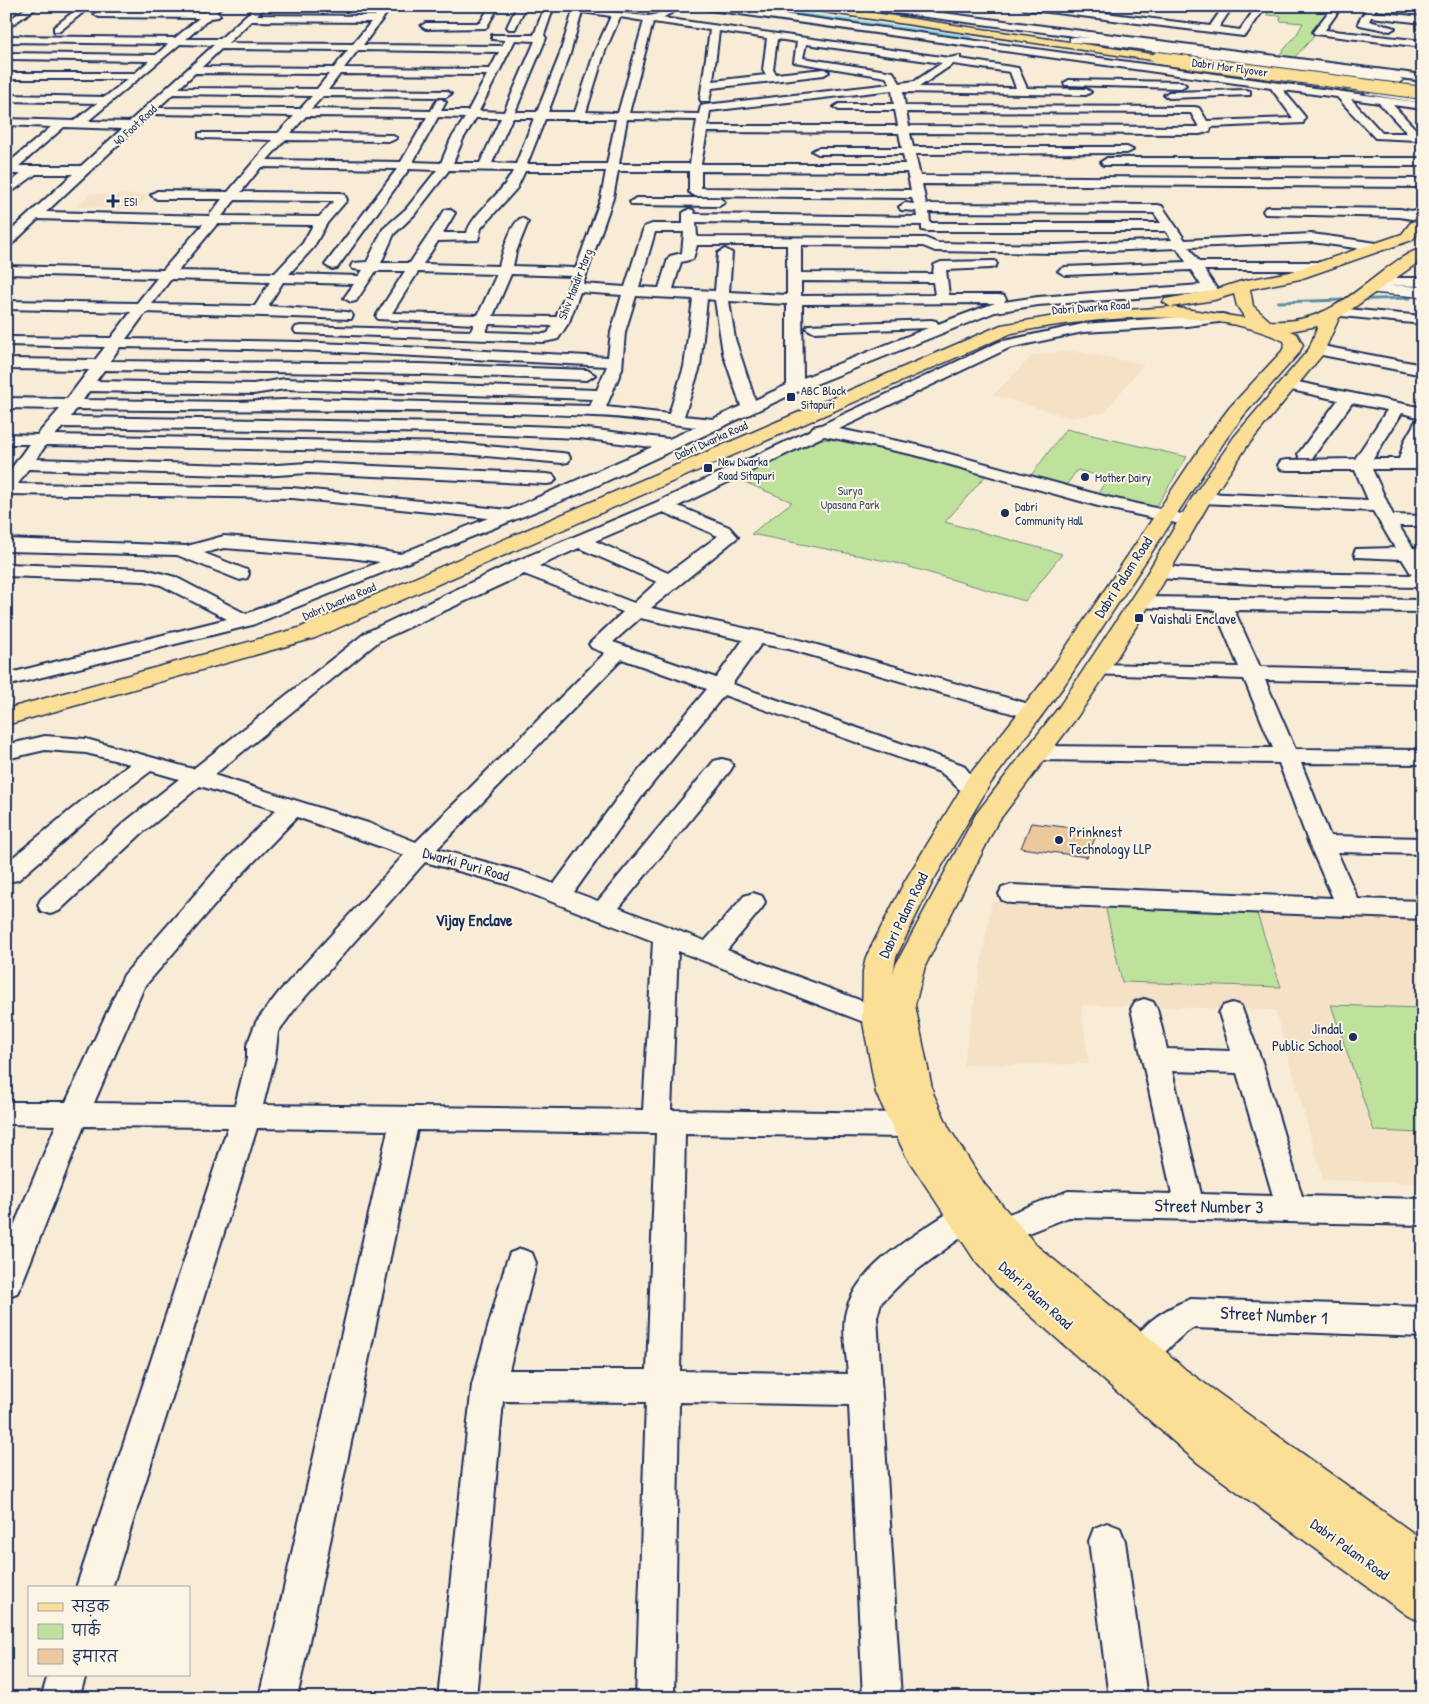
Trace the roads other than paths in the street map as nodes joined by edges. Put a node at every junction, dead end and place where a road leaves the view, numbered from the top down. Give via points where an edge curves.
1 (35, 6) edge
2 (87, 6) edge
3 (110, 6) edge
4 (218, 6) edge
5 (262, 6) edge
6 (388, 6) edge
7 (495, 6) edge
8 (522, 6) edge
9 (550, 6) edge
10 (560, 6) edge
11 (680, 6) edge
12 (703, 6) edge
13 (803, 6) edge
14 (834, 6) edge
15 (865, 6) edge
16 (938, 6) edge
17 (1229, 6) edge
18 (1262, 6) edge
19 (1338, 6) edge
20 (1030, 7) edge
21 (1063, 8) edge
22 (578, 9) junction
23 (617, 10) edge
24 (1023, 10) edge
25 (1371, 10) edge
26 (434, 13) dead end
27 (665, 13) junction
28 (209, 15) junction
29 (251, 17) junction
30 (649, 20) junction
31 (1423, 20) edge
32 (956, 23) junction
33 (426, 26) junction
34 (6, 27) edge
35 (316, 27) dead end
36 (25, 29) dead end
37 (44, 29) dead end
38 (56, 29) junction
39 (72, 29) dead end
40 (715, 29) junction
41 (1213, 29) junction
42 (1405, 30) dead end
43 (190, 31) junction
44 (511, 32) junction
45 (252, 34) dead end
46 (382, 36) dead end
47 (420, 37) dead end
48 (483, 37) dead end
49 (772, 37) junction
50 (541, 38) junction
51 (6, 39) edge
52 (90, 40) junction
53 (226, 40) junction
54 (981, 40) junction
55 (1038, 40) junction
56 (1074, 40) junction
57 (178, 41) junction
58 (357, 44) junction
59 (1249, 44) dead end
60 (1423, 44) edge
61 (801, 46) junction
62 (79, 48) junction
63 (169, 49) junction
64 (505, 49) junction
65 (1301, 52) dead end
66 (1423, 53) edge
67 (7, 55) edge
68 (1161, 55) junction
69 (68, 57) junction
70 (158, 58) junction
71 (207, 58) junction
72 (226, 58) dead end
73 (433, 61) dead end
74 (950, 62) junction
75 (1293, 62) junction
76 (898, 65) dead end
77 (19, 67) dead end
78 (1334, 67) junction
79 (496, 68) junction
80 (855, 68) junction
81 (917, 68) dead end
82 (1027, 68) dead end
83 (194, 70) junction
84 (1014, 70) junction
85 (937, 71) junction
86 (1079, 71) dead end
87 (1222, 71) junction
88 (457, 72) junction
89 (886, 73) junction
90 (44, 75) junction
91 (137, 76) junction
92 (975, 76) dead end
93 (1208, 76) junction
94 (773, 78) junction
95 (1423, 78) edge
96 (956, 79) dead end
97 (7, 82) edge
98 (918, 84) junction
99 (1423, 84) edge
100 (51, 86) junction
101 (124, 87) junction
102 (1021, 87) junction
103 (1178, 88) junction
104 (1423, 88) edge
105 (706, 90) junction
106 (172, 91) junction
107 (1086, 92) dead end
108 (1423, 93) edge
109 (1341, 95) junction
110 (1146, 96) dead end
111 (1283, 96) junction
112 (6, 98) edge
113 (34, 98) junction
114 (443, 98) junction
115 (109, 100) junction
116 (1382, 100) junction
117 (1074, 102) dead end
118 (311, 103) junction
119 (1421, 105) edge
120 (6, 106) edge
121 (900, 106) junction
122 (23, 107) junction
123 (98, 108) junction
124 (824, 108) dead end
125 (1100, 110) junction
126 (150, 111) junction
127 (1235, 111) dead end
128 (407, 114) junction
129 (436, 114) junction
130 (1198, 114) junction
131 (472, 115) junction
132 (506, 115) junction
133 (541, 116) junction
134 (579, 116) junction
135 (622, 116) junction
136 (735, 117) dead end
137 (784, 118) dead end
138 (702, 119) junction
139 (6, 120) edge
140 (1110, 121) junction
141 (209, 123) dead end
142 (61, 124) junction
143 (77, 124) junction
144 (292, 124) junction
145 (1406, 124) junction
146 (400, 125) junction
147 (1423, 125) edge
148 (134, 126) junction
149 (1012, 131) junction
150 (1118, 132) junction
151 (203, 135) dead end
152 (282, 136) junction
153 (391, 138) junction
154 (268, 151) junction
155 (804, 151) dead end
156 (6, 152) edge
157 (26, 153) junction
158 (381, 154) junction
159 (1130, 156) junction
160 (1147, 158) dead end
161 (1023, 160) junction
162 (1333, 162) junction
163 (1423, 162) edge
164 (258, 163) junction
165 (373, 165) junction
166 (911, 165) junction
167 (405, 166) junction
168 (446, 166) junction
169 (613, 166) junction
170 (484, 167) junction
171 (520, 167) junction
172 (695, 167) junction
173 (7, 170) edge
174 (33, 170) junction
175 (86, 170) junction
176 (1140, 182) junction
177 (1353, 183) junction
178 (1423, 183) edge
179 (6, 192) edge
180 (618, 192) junction
181 (695, 192) junction
182 (918, 193) junction
183 (853, 194) junction
184 (932, 194) dead end
185 (1238, 194) dead end
186 (1363, 194) junction
187 (157, 195) dead end
188 (232, 196) junction
189 (1423, 196) edge
190 (1036, 197) junction
191 (846, 206) dead end
192 (892, 207) dead end
193 (629, 208) junction
194 (921, 208) junction
195 (1158, 209) junction
196 (603, 210) junction
197 (1269, 211) dead end
198 (410, 212) junction
199 (458, 214) junction
200 (36, 215) junction
201 (488, 215) junction
202 (1423, 217) edge
203 (212, 219) junction
204 (857, 220) junction
205 (322, 221) junction
206 (522, 222) dead end
207 (1423, 223) edge
208 (926, 224) junction
209 (1046, 227) junction
210 (691, 229) junction
211 (1174, 234) junction
212 (434, 237) junction
213 (1410, 237) edge
214 (794, 241) junction
215 (6, 242) edge
216 (859, 242) junction
217 (925, 242) junction
218 (1377, 247) junction
219 (1056, 249) junction
220 (725, 253) dead end
221 (1423, 253) edge
222 (1352, 256) junction
223 (293, 264) junction
224 (1004, 264) dead end
225 (1194, 266) junction
226 (1323, 266) junction
227 (372, 267) junction
228 (1060, 267) junction
229 (324, 268) junction
230 (414, 268) junction
231 (1398, 268) junction
232 (6, 270) edge
233 (505, 272) junction
234 (581, 272) junction
235 (168, 274) junction
236 (280, 276) junction
237 (794, 277) junction
238 (940, 278) junction
239 (363, 280) junction
240 (1423, 282) edge
241 (1242, 286) junction
242 (575, 288) junction
243 (1373, 288) junction
244 (631, 291) junction
245 (1212, 291) junction
246 (1423, 292) edge
247 (665, 293) junction
248 (700, 295) junction
249 (722, 296) junction
250 (351, 298) dead end
251 (1079, 298) junction
252 (942, 299) junction
253 (794, 300) junction
254 (1038, 301) junction
255 (1423, 302) edge
256 (6, 305) edge
257 (141, 308) junction
258 (259, 310) junction
259 (304, 311) junction
260 (1340, 313) junction
261 (383, 316) junction
262 (1222, 318) junction
263 (484, 319) junction
264 (1423, 320) edge
265 (562, 322) junction
266 (947, 324) junction
267 (1263, 325) junction
268 (813, 328) dead end
269 (301, 330) dead end
270 (476, 337) junction
271 (6, 341) edge
272 (115, 343) junction
273 (1317, 350) junction
274 (6, 364) edge
275 (99, 366) junction
276 (614, 369) junction
277 (1423, 370) edge
278 (510, 372) junction
279 (1288, 385) junction
280 (85, 386) junction
281 (795, 387) junction
282 (500, 391) junction
283 (604, 395) junction
284 (1348, 398) junction
285 (6, 403) edge
286 (71, 405) junction
287 (750, 407) junction
288 (1397, 408) junction
289 (489, 409) junction
290 (596, 411) junction
291 (1423, 414) edge
292 (675, 419) junction
293 (59, 422) junction
294 (1423, 422) edge
295 (713, 424) junction
296 (785, 425) junction
297 (478, 429) junction
298 (734, 430) junction
299 (821, 430) junction
300 (580, 433) junction
301 (6, 439) edge
302 (42, 440) junction
303 (1418, 440) edge
304 (670, 444) junction
305 (468, 449) junction
306 (1306, 454) dead end
307 (562, 458) junction
308 (25, 464) junction
309 (1361, 464) junction
310 (1415, 464) edge
311 (1287, 465) dead end
312 (547, 479) junction
313 (6, 489) edge
314 (663, 506) junction
315 (1185, 511) junction
316 (519, 512) junction
317 (1382, 513) junction
318 (1423, 521) edge
319 (579, 541) junction
320 (6, 545) edge
321 (187, 552) junction
322 (1362, 553) dead end
323 (1414, 554) edge
324 (402, 560) junction
325 (520, 566) junction
326 (6, 570) edge
327 (1158, 572) junction
328 (240, 574) dead end
329 (1423, 579) edge
330 (670, 581) junction
331 (1140, 603) junction
332 (1222, 604) junction
333 (1423, 606) edge
334 (637, 611) junction
335 (245, 621) junction
336 (756, 637) junction
337 (618, 652) junction
338 (1096, 670) junction
339 (1251, 672) junction
340 (1423, 677) edge
341 (6, 680) edge
342 (723, 682) junction
343 (6, 701) edge
344 (1032, 712) junction
345 (6, 717) edge
346 (6, 752) edge
347 (1036, 753) junction
348 (1287, 755) junction
349 (1423, 757) edge
350 (148, 762) junction
351 (722, 766) dead end
352 (196, 777) junction
353 (973, 790) junction
354 (292, 808) junction
355 (1321, 844) junction
356 (1423, 846) edge
357 (420, 852) junction
358 (9, 874) dead end
359 (919, 881) junction
360 (948, 892) junction
361 (1011, 894) dead end
362 (559, 895) junction
363 (753, 902) dead end
364 (50, 905) dead end
365 (1350, 908) junction
366 (1423, 910) edge
367 (603, 911) junction
368 (666, 936) junction
369 (710, 953) junction
370 (1144, 1009) dead end
371 (1232, 1013) dead end
372 (877, 1017) junction
373 (1156, 1060) junction
374 (1248, 1062) junction
375 (6, 1113) edge
376 (74, 1114) junction
377 (246, 1117) junction
378 (405, 1119) junction
379 (663, 1122) junction
380 (907, 1125) junction
381 (1189, 1205) junction
382 (1291, 1208) junction
383 (1423, 1212) edge
384 (985, 1221) junction
385 (521, 1263) dead end
386 (6, 1283) edge
387 (1423, 1322) edge
388 (1146, 1348) junction
389 (488, 1386) junction
390 (663, 1386) junction
391 (866, 1390) junction
392 (1108, 1541) dead end
393 (1423, 1566) edge
394 (95, 1586) edge
395 (1423, 1601) edge
396 (67, 1676) edge
397 (60, 1698) edge
398 (278, 1698) edge
399 (457, 1698) edge
400 (655, 1698) edge
401 (882, 1698) edge
402 (1128, 1698) edge

1 - 34 street
2 - 38 street
3 - 28 street via 96,17
4 - 28 street
5 - 29 street, 40 Foot Road
6 - 58 street
7 - 33 street via 483,26
8 - 44 street
9 - 50 street via 543,20
10 - 22 street
11 - 27 street
12 - 54 street
13 - 32 main road
14 - 32 main road
15 - 32 street
16 - 32 street via 975,10
17 - 41 street
18 - 41 street via 1243,33
19 - 60 street via 1315,35
20 - 21 street
20 - 24 street
21 - 41 street via 1082,15 1187,22
22 - 23 street
22 - 133 street via 571,37
23 - 27 street
23 - 30 street
23 - 134 street
24 - 59 street
25 - 31 street
25 - 42 street via 1362,23
26 - 33 street
27 - 30 street
28 - 29 street
28 - 43 street
29 - 53 street, 40 Foot Road
29 - 58 street
30 - 40 street
30 - 135 street, Shiv Mandir Marg
32 - 54 main road, Dabri Mor Flyover
32 - 56 main road, Dabri Mor Flyover
32 - 75 street
33 - 47 street
34 - 36 street
35 - 58 street
37 - 38 street
38 - 39 street
40 - 49 street
40 - 105 street
43 - 52 street via 100,30
43 - 57 street
44 - 48 street
44 - 50 street
44 - 64 street
45 - 53 street
46 - 58 street
49 - 61 street
49 - 94 street via 768,70
50 - 132 street
51 - 52 street
52 - 57 street
52 - 62 street
53 - 57 street
53 - 58 street
53 - 71 street, 40 Foot Road
54 - 55 main road, Dabri Mor Flyover
54 - 74 street
54 - 93 street
55 - 68 main road, Dabri Mor Flyover
55 - 87 main road
56 - 68 main road, Dabri Mor Flyover
56 - 99 main road
57 - 63 street
58 - 64 street
58 - 83 street
58 - 88 street
58 - 118 street
61 - 74 street
61 - 76 street
61 - 80 street via 798,60
62 - 63 street
62 - 67 street
62 - 69 street
63 - 70 street
64 - 79 street
65 - 75 street
66 - 78 street via 1359,45 1344,50
67 - 69 street
68 - 104 main road, Dabri Mor Flyover
68 - 108 main road, Dabri Mor Flyover, bridge
69 - 70 street
69 - 90 street
70 - 91 street
71 - 72 street
71 - 83 street, 40 Foot Road
73 - 79 street
74 - 84 street
74 - 85 street
75 - 78 street
77 - 97 street
78 - 95 street
79 - 88 street
79 - 131 street
80 - 89 street
80 - 94 street
81 - 85 street
82 - 84 street
83 - 106 street, 40 Foot Road
84 - 92 street
84 - 102 street
85 - 98 street
86 - 103 street
87 - 93 street
87 - 119 main road
88 - 114 street
89 - 105 street
89 - 121 street via 891,77
90 - 91 street
90 - 97 street
91 - 101 street
93 - 103 street
93 - 111 street
94 - 105 street
96 - 98 street
97 - 100 street
98 - 121 street
100 - 101 street
100 - 113 street
101 - 115 street
102 - 103 street
102 - 107 street
102 - 121 street
103 - 110 street
103 - 111 street
103 - 130 street
105 - 138 street
106 - 118 street
106 - 126 street, 40 Foot Road
109 - 111 street
109 - 116 street
109 - 145 street via 1379,136 1417,137
111 - 130 street via 1266,104
111 - 130 street via 1299,120
112 - 113 street
113 - 115 street
113 - 122 street
114 - 118 street
114 - 129 street
115 - 123 street
116 - 119 street
116 - 145 street
117 - 121 street
118 - 126 street
118 - 128 street
118 - 144 street
120 - 122 street
121 - 124 street
121 - 125 street
121 - 137 street
121 - 138 street
121 - 138 street
121 - 140 street
121 - 149 street
121 - 166 street
122 - 123 street
122 - 139 street
123 - 143 street
125 - 130 street
125 - 140 street
126 - 148 street, 40 Foot Road
127 - 130 street
128 - 129 street
128 - 146 street
129 - 131 street
129 - 167 street
130 - 140 street
130 - 150 street via 1206,128 1200,131
131 - 132 street
131 - 168 street
132 - 133 street
132 - 170 street
133 - 134 street
133 - 171 street
134 - 135 street
135 - 138 street
135 - 169 street, Shiv Mandir Marg via 620,151
136 - 138 street
138 - 172 street
139 - 142 street
140 - 150 street
141 - 144 street
142 - 143 street
142 - 157 street
143 - 148 street
144 - 146 street
144 - 152 street
145 - 147 street
146 - 153 street
148 - 175 street, 40 Foot Road
149 - 150 street
149 - 161 street
150 - 159 street
151 - 152 street
152 - 153 street
152 - 154 street
153 - 158 street
154 - 158 street
154 - 164 street
155 - 166 street
156 - 157 street
157 - 173 street
158 - 165 street
159 - 160 street
159 - 161 street
159 - 162 street
159 - 176 street
161 - 166 street
161 - 190 street
162 - 163 street
162 - 177 street
164 - 165 street
164 - 188 street
165 - 167 street
166 - 172 street
166 - 182 street
166 - 190 street
167 - 168 street
167 - 229 street
168 - 170 street
168 - 198 street
169 - 171 street
169 - 172 street
169 - 180 street, Shiv Mandir Marg
170 - 171 street
171 - 201 street via 513,185
172 - 181 street
173 - 174 street
174 - 175 street
174 - 179 street
175 - 200 street, 40 Foot Road
176 - 177 street
176 - 190 street
176 - 195 street
177 - 178 street
177 - 186 street
180 - 181 street
180 - 196 street, Shiv Mandir Marg
181 - 183 street
182 - 183 street
182 - 184 street
182 - 194 street
183 - 204 street
185 - 186 street
186 - 189 street
187 - 188 street
188 - 203 street
188 - 205 street via 340,197 341,200
190 - 194 street
190 - 195 street
190 - 209 street
191 - 193 street via 767,203
192 - 194 street
193 - 196 street
193 - 210 street via 688,213
194 - 208 street
195 - 211 street
196 - 234 street, Shiv Mandir Marg
197 - 202 street via 1400,213
198 - 199 street
198 - 227 street via 388,232
199 - 201 street
199 - 212 street
200 - 203 street
200 - 215 street, 40 Foot Road
201 - 212 street via 475,227 470,238
203 - 205 street
203 - 235 street
204 - 208 street
204 - 210 street
204 - 216 street
205 - 223 street
206 - 233 street
207 - 213 main road, Dabri Dwarka Road via 1416,225
208 - 209 street
208 - 217 street
209 - 211 street
209 - 219 street
210 - 214 street
210 - 244 street via 650,229
210 - 247 street via 688,256 675,260
211 - 213 street via 1359,231
211 - 218 street via 1312,238
211 - 219 street
211 - 225 street
212 - 230 street
213 - 218 main road, Dabri Dwarka Road
214 - 216 street
214 - 237 street
216 - 217 street
217 - 219 street via 935,247
218 - 222 main road, Dabri Dwarka Road
219 - 228 street
220 - 249 street
221 - 231 main road, Dabri Dwarka Road
222 - 226 main road, Dabri Dwarka Road
222 - 231 main road
223 - 229 street
223 - 236 street
224 - 238 street via 946,265 939,268
225 - 226 street
225 - 228 street
225 - 245 street
226 - 241 main road, Dabri Dwarka Road via 1294,276
227 - 229 street
227 - 230 street
227 - 239 street
228 - 251 street
229 - 236 street
229 - 239 street
229 - 259 street via 316,295
230 - 233 street
230 - 261 street
231 - 243 main road, Dabri Dwarka Road
232 - 235 street
233 - 234 street
233 - 263 street
234 - 242 street, Shiv Mandir Marg
235 - 236 street
235 - 257 street
236 - 258 street
237 - 238 street
237 - 253 street
238 - 252 street
239 - 250 street
240 - 243 street
241 - 245 main road, Dabri Dwarka Road
241 - 267 main road, Dabri Palam Road via 1241,298
242 - 244 street
242 - 265 street, Shiv Mandir Marg
243 - 246 main road
243 - 260 main road, Dabri Dwarka Road
244 - 247 street
244 - 276 street via 618,332
245 - 251 street
245 - 298 main road, Dabri Dwarka Road via 1165,302 1069,307 992,321 946,337
247 - 248 street
248 - 249 street
248 - 292 street via 692,367
249 - 253 street
249 - 287 street via 736,373
251 - 254 street
252 - 253 street
252 - 254 street
253 - 281 street
254 - 266 street via 992,308
255 - 260 street
256 - 257 street
257 - 258 street
257 - 272 street
258 - 259 street
259 - 261 street via 320,315
260 - 264 street
260 - 267 main road, Dabri Dwarka Road via 1304,324
260 - 273 main road, Dabri Palam Road
261 - 263 street
262 - 267 main road, Dabri Dwarka Road
262 - 296 main road, Dabri Dwarka Road via 1162,312 1051,319 1008,329
262 - 299 street via 1084,328 1004,345
263 - 265 street
263 - 270 street
265 - 270 street, Shiv Mandir Marg via 551,338
266 - 268 street
266 - 281 street
267 - 315 main road, Dabri Palam Road via 1291,338 1294,345 1237,411
269 - 270 street, Shiv Mandir Marg
271 - 272 street
272 - 275 street
272 - 276 street via 300,346 544,356
273 - 277 street
273 - 279 main road, Dabri Palam Road
274 - 275 street
275 - 278 street
275 - 280 street
276 - 278 street
276 - 283 street
278 - 282 street
279 - 284 street
279 - 315 main road, Dabri Palam Road
280 - 282 street via 253,388 285,384
280 - 286 street
281 - 287 street
282 - 283 street
282 - 289 street
283 - 290 street
284 - 288 street
284 - 306 street
285 - 286 street
286 - 289 street via 238,407 306,404
286 - 293 street
287 - 295 street
288 - 291 street
288 - 309 street
289 - 290 street
289 - 297 street
290 - 292 street
290 - 300 street
292 - 295 street
293 - 297 street
293 - 302 street
294 - 303 street
295 - 298 street
295 - 304 street
296 - 299 street
296 - 345 main road, Dabri Dwarka Road via 307,632
297 - 300 street
297 - 305 street
298 - 343 main road, Dabri Dwarka Road via 303,617 214,645
299 - 314 street
299 - 315 street via 918,450 1104,502
300 - 304 street
300 - 307 street
301 - 302 street
302 - 305 street
302 - 308 street
303 - 310 street
304 - 316 street
305 - 307 street
307 - 312 street
308 - 312 street via 262,471 308,468
308 - 313 street
309 - 310 street
309 - 311 street
309 - 317 street
312 - 316 street
313 - 316 street via 292,493
314 - 319 street
314 - 330 street via 723,531 728,537
315 - 317 street
315 - 327 main road, Dabri Palam Road
315 - 344 main road, Dabri Palam Road
316 - 324 street
317 - 318 street
317 - 323 street
319 - 325 street
319 - 330 street
320 - 321 street
321 - 324 street via 224,542 351,552
321 - 328 street
322 - 323 street
323 - 329 street
324 - 335 street
325 - 334 street
325 - 352 street via 372,637
326 - 335 street via 145,575 168,581
327 - 329 street via 1270,579
327 - 331 main road, Dabri Palam Road
330 - 334 street
331 - 332 street
331 - 338 main road, Dabri Palam Road
332 - 333 street
332 - 339 street
334 - 336 street
334 - 337 street via 600,644
335 - 341 street
336 - 342 street
336 - 344 street via 792,644
337 - 342 street
337 - 357 street
338 - 339 street
338 - 347 main road, Dabri Palam Road
339 - 340 street
339 - 348 street
342 - 353 street via 955,770
342 - 362 street via 635,790
344 - 353 main road, Dabri Palam Road
346 - 350 street, Dwarki Puri Road via 46,743 86,746
347 - 348 street
347 - 360 main road, Dabri Palam Road via 985,820
348 - 349 street
348 - 355 street
350 - 352 street, Dwarki Puri Road
350 - 358 street
351 - 367 street
352 - 354 street, Dwarki Puri Road
352 - 364 street
353 - 359 main road, Dabri Palam Road
354 - 357 street, Dwarki Puri Road via 360,828
354 - 376 street via 228,873 133,982
355 - 356 street
355 - 365 street
357 - 362 street, Dwarki Puri Road via 514,878
357 - 377 street via 307,977 265,1030
359 - 360 main road
359 - 372 main road, Dabri Palam Road via 881,957
360 - 384 main road, Dabri Palam Road via 910,966 900,1005 917,1093 935,1135 973,1195
361 - 365 street
362 - 367 street, Dwarki Puri Road
363 - 369 street
365 - 366 street
367 - 368 street, Dwarki Puri Road
368 - 369 street, Dwarki Puri Road
368 - 379 street
369 - 372 street, Dwarki Puri Road
370 - 373 street
371 - 374 street
372 - 380 main road, Dabri Palam Road via 892,1093
373 - 374 street
373 - 381 street
374 - 382 street
375 - 376 street
376 - 377 street
376 - 386 street
377 - 378 street
377 - 394 street
378 - 379 street
378 - 398 street
379 - 380 street
379 - 390 street
380 - 384 main road, Dabri Palam Road via 918,1146
381 - 382 street, Street Number 3
381 - 384 street, Street Number 3 via 1080,1203 1058,1206 1028,1218
382 - 383 street, Street Number 3
384 - 388 main road, Dabri Palam Road via 1024,1258
384 - 391 street, Street Number 3 via 894,1269 876,1285 861,1317
384 - 395 main road, Dabri Palam Road via 989,1250 1010,1274 1212,1449
385 - 389 street
387 - 388 street, Street Number 1 via 1191,1313 1176,1319
388 - 393 main road, Dabri Palam Road via 1173,1383
389 - 390 street
389 - 399 street
390 - 391 street
390 - 400 street
391 - 401 street, Street Number 3
392 - 402 street
396 - 397 street

